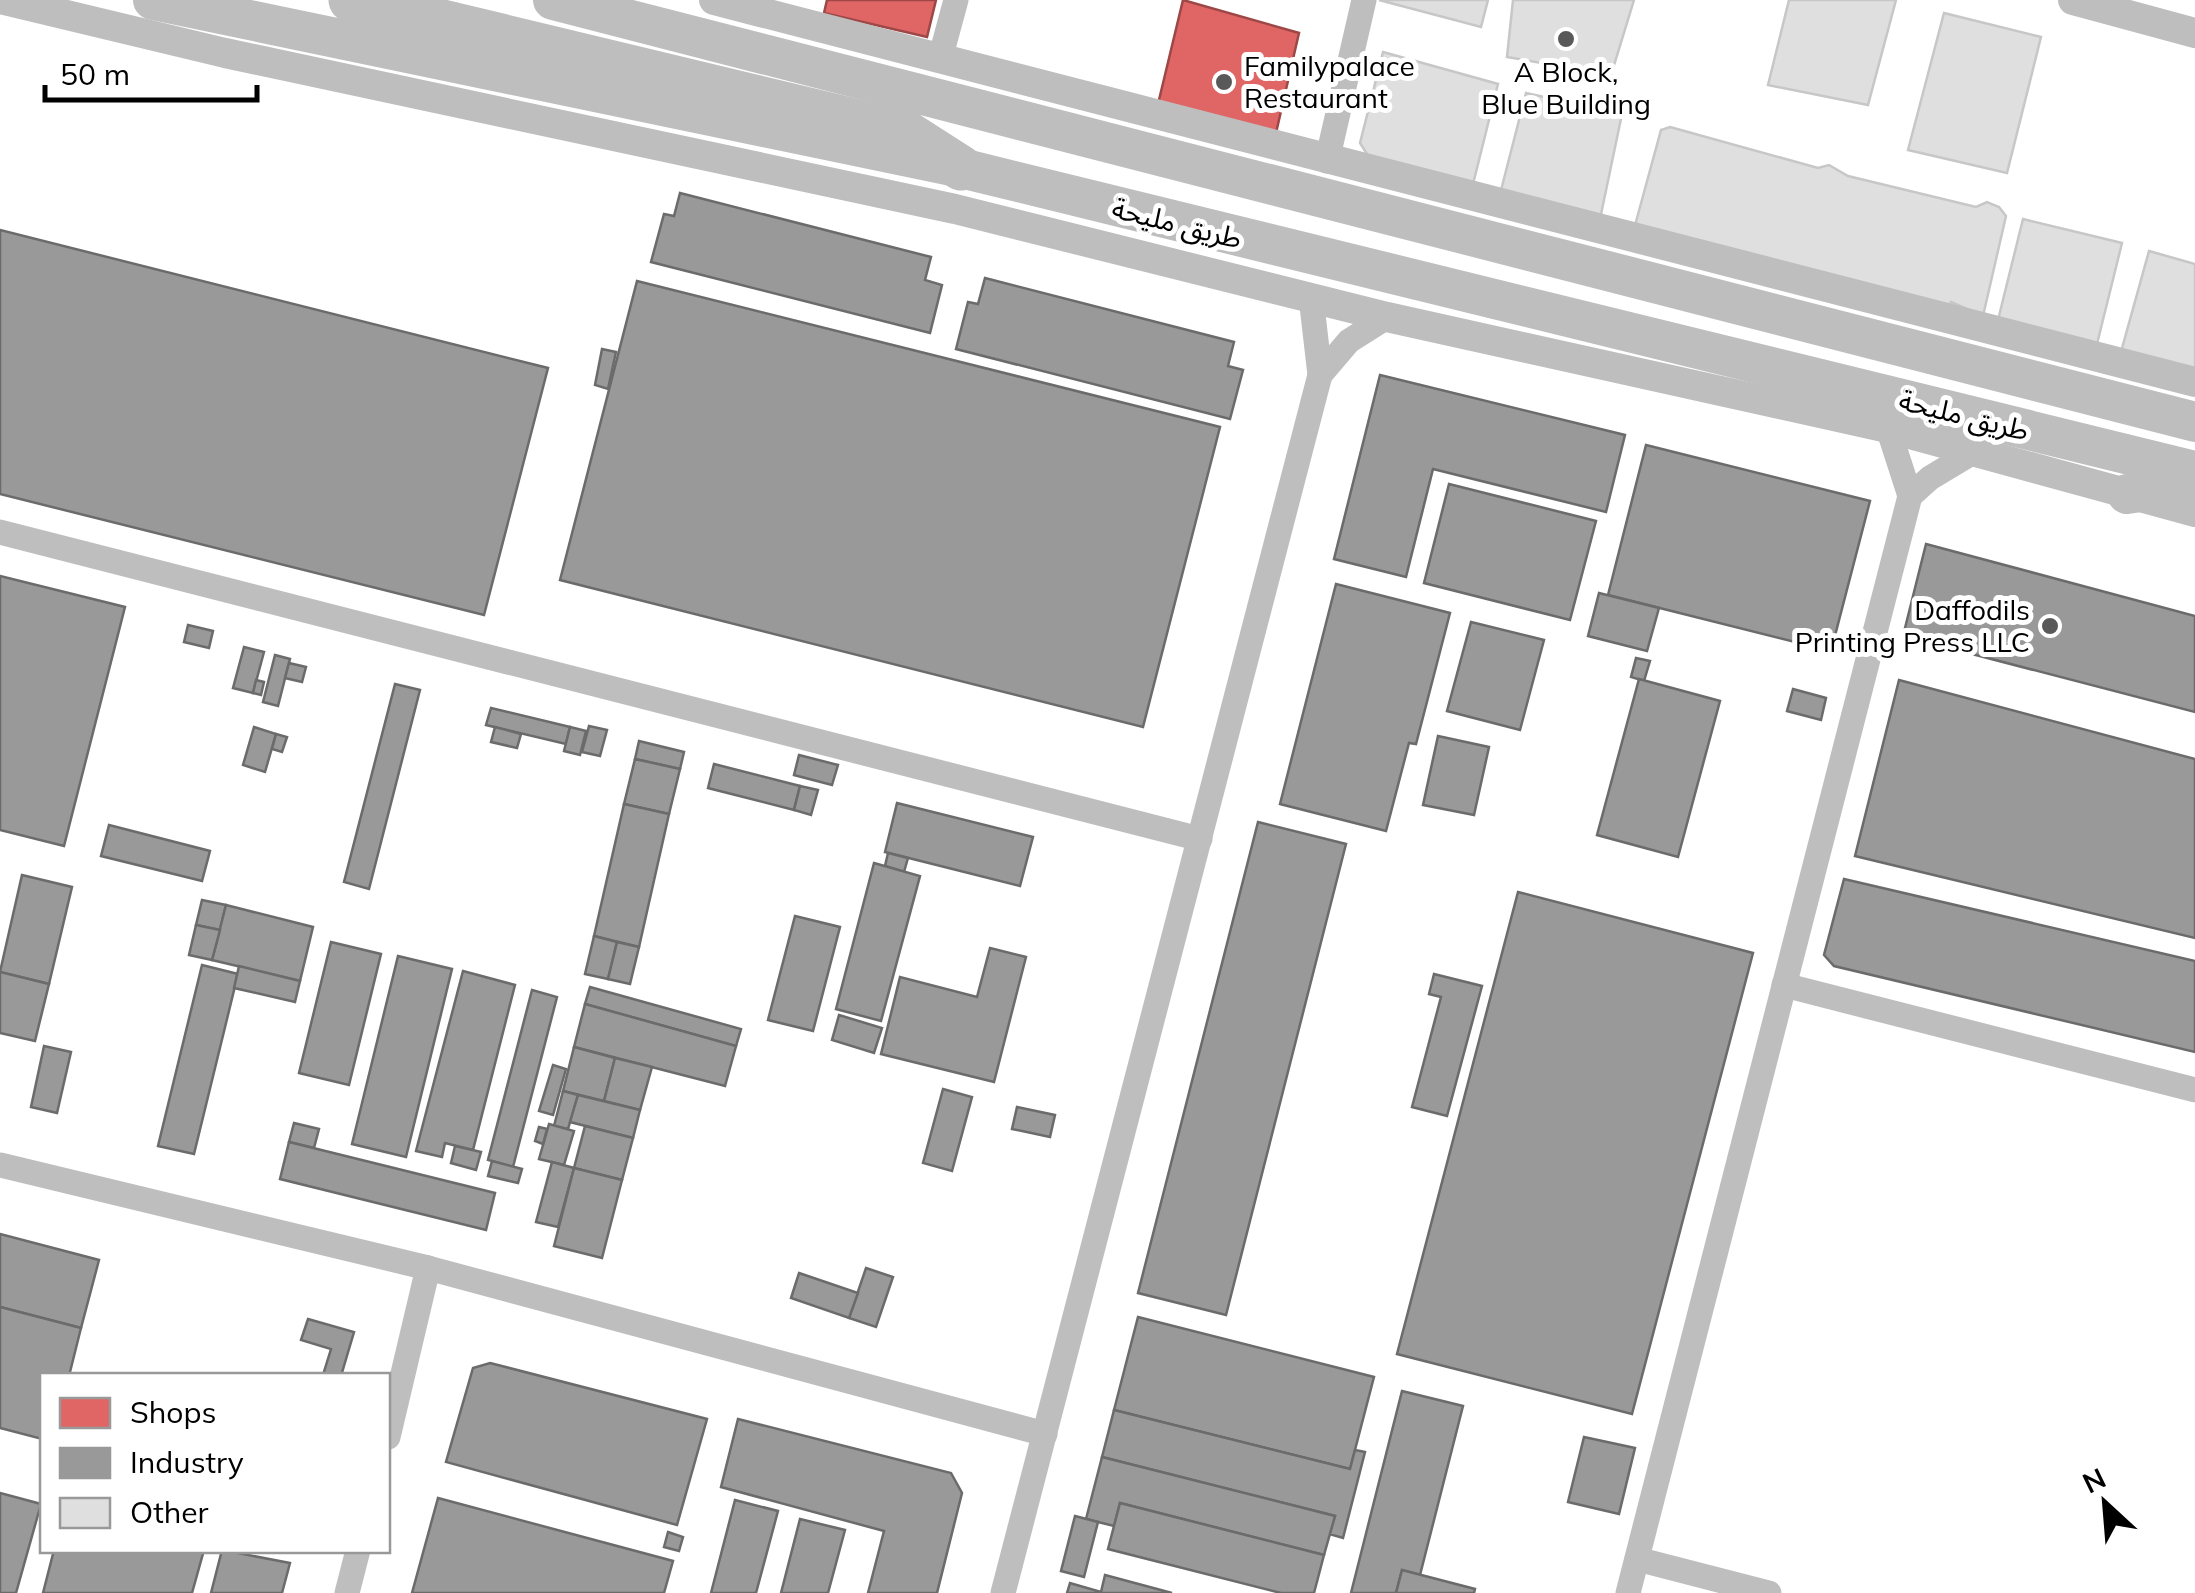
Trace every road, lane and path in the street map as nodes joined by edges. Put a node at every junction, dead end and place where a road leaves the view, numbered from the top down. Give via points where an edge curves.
1 (4, 0) edge
2 (153, 0) edge
3 (352, 0) edge
4 (553, 0) edge
5 (714, 0) edge
6 (956, 0) edge
7 (1364, 0) edge
8 (2073, 0) edge
9 (2125, 7) edge
10 (2195, 33) edge
11 (940, 59) junction
12 (1328, 161) junction
13 (961, 168) junction
14 (1311, 297) junction
15 (1387, 317) junction
16 (1320, 375) junction
17 (2195, 382) edge
18 (2195, 422) edge
19 (1888, 428) junction
20 (1976, 450) junction
21 (2195, 471) edge
22 (2195, 484) edge
23 (2128, 494) junction
24 (1910, 496) junction
25 (2195, 512) edge
26 (0, 532) edge
27 (1200, 839) junction
28 (1784, 985) junction
29 (2195, 1090) edge
30 (0, 1165) edge
31 (428, 1268) junction
32 (390, 1429) edge
33 (1045, 1434) junction
34 (357, 1553) edge
35 (1636, 1559) junction
36 (347, 1593) edge
37 (1003, 1593) edge
38 (1628, 1593) edge
39 (1768, 1593) edge

1 - 14 street via 956,208
2 - 13 main road, طريق مليحة
3 - 13 highway via 908,134
4 - 18 main road, طريق مليحة
5 - 11 street
6 - 11 street
7 - 12 street
8 - 9 street
9 - 10 street
11 - 12 street
12 - 17 street
13 - 21 main road, طريق مليحة
14 - 15 street
14 - 16 street
15 - 16 street via 1350,341
15 - 19 street
16 - 27 street
19 - 20 street
19 - 24 street
20 - 23 street
20 - 24 street
22 - 23 main road
23 - 25 street
24 - 28 street
26 - 27 street
27 - 33 street
28 - 29 street
28 - 35 street
30 - 31 street
31 - 32 street
31 - 33 street
33 - 37 street
34 - 36 street
35 - 38 street
35 - 39 street

